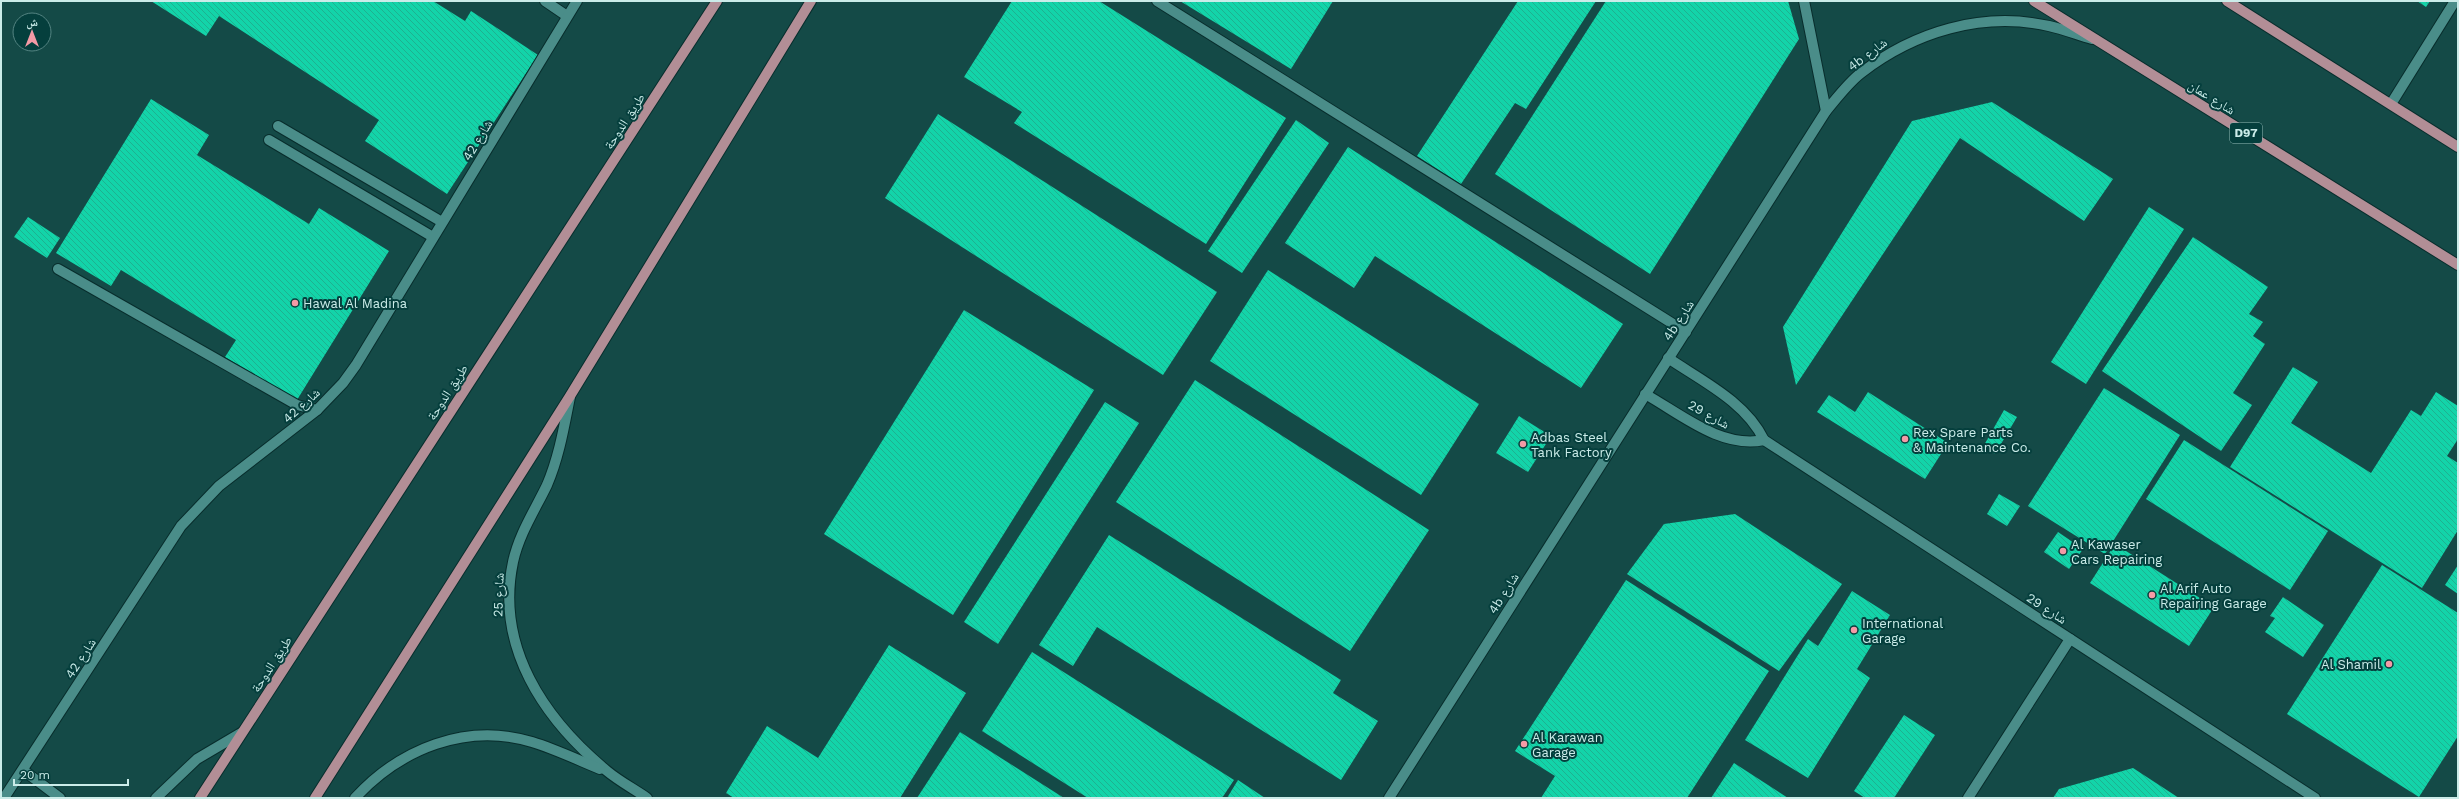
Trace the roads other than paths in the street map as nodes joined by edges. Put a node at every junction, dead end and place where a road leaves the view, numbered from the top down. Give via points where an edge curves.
1 (545, 1) edge
2 (577, 1) edge
3 (718, 1) edge
4 (811, 1) edge
5 (1157, 1) edge
6 (1804, 1) edge
7 (2034, 1) edge
8 (2227, 1) edge
9 (2455, 1) edge
10 (567, 16) junction
11 (2096, 40) junction
12 (2391, 104) junction
13 (1826, 111) junction
14 (278, 126) dead end
15 (269, 140) dead end
16 (2458, 147) edge
17 (442, 222) junction
18 (433, 237) junction
19 (2458, 265) edge
20 (58, 269) dead end
21 (1686, 332) junction
22 (1668, 358) junction
23 (1645, 394) junction
24 (570, 396) junction
25 (317, 410) junction
26 (1764, 440) junction
27 (2070, 638) junction
28 (241, 733) junction
29 (22, 770) junction
30 (608, 772) junction
31 (4, 798) edge
32 (60, 798) edge
33 (156, 798) edge
34 (200, 798) edge
35 (315, 798) edge
36 (355, 798) edge
37 (647, 798) edge
38 (1389, 798) edge
39 (1968, 798) edge
40 (2315, 798) edge

1 - 10 street
2 - 10 street, شارع 42
3 - 28 main road, طريق الدوحة
4 - 24 main road
5 - 21 street
6 - 13 street
7 - 11 main road, شارع عمان / D97
8 - 12 main road
9 - 12 street
10 - 17 street, شارع 42
11 - 13 street, 4b شارع via 2048,26 1997,21 1948,28 1901,45 1859,74
11 - 19 main road, شارع عمان / D97
12 - 16 main road
13 - 21 street, 4b شارع
14 - 17 street
15 - 18 street
17 - 18 street, شارع 42
18 - 25 street, شارع 42 via 356,364 343,383
20 - 25 street via 297,405
21 - 22 street, 4b شارع
22 - 23 street, 4b شارع
22 - 26 street, شارع 29 via 1744,411 1759,429
23 - 26 street, شارع 29 via 1727,440 1752,443
23 - 38 street, 4b شارع
24 - 30 street, شارع 25 via 557,456 547,484 522,535 513,562 509,589 509,617 514,645 537,695 577,744
24 - 35 main road
25 - 29 street, شارع 42 via 219,486 181,526
26 - 27 street, شارع 29
27 - 39 street
27 - 40 street, شارع 29
28 - 33 street via 197,760
28 - 34 main road, طريق الدوحة
29 - 31 street, شارع 42
29 - 32 street
30 - 36 street, شارع 25 via 531,742 503,737 472,736 442,742 413,752 390,765
30 - 37 street, شارع 25

